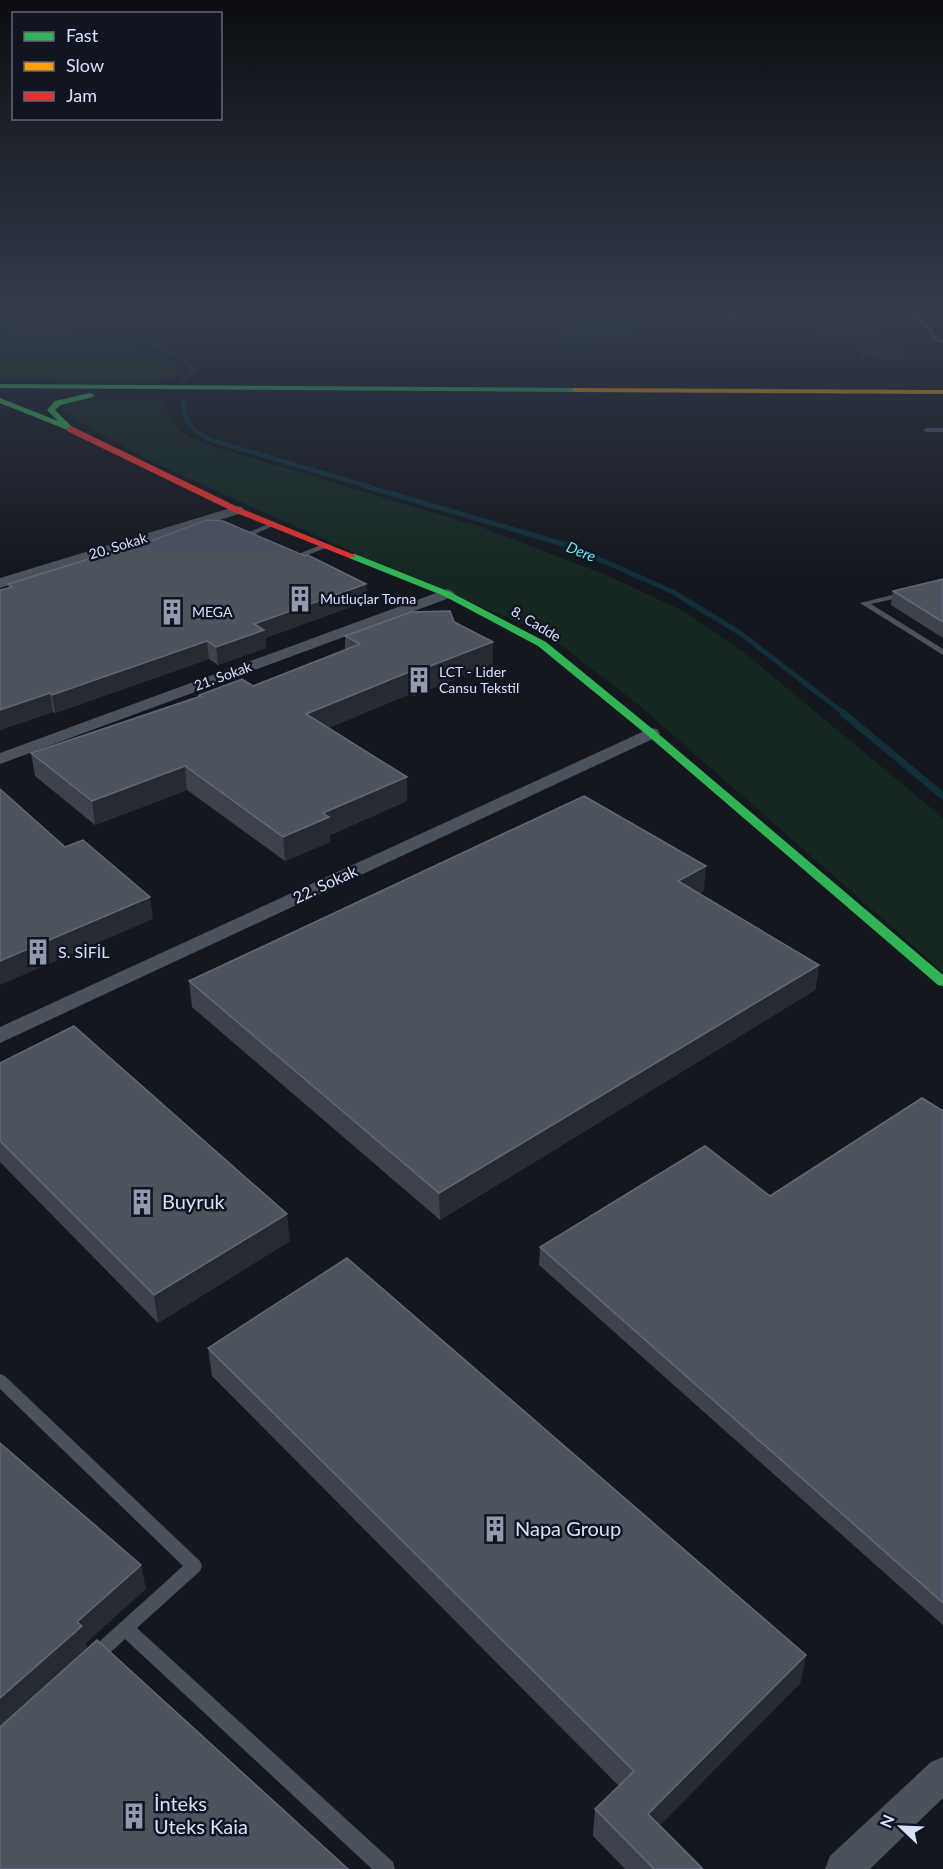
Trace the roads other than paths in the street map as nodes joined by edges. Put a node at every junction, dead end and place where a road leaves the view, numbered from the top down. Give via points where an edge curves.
1 (0, 397) edge
2 (81, 397) edge
3 (758, 397) edge
4 (943, 399) edge
5 (69, 429) junction
6 (926, 430) dead end
7 (943, 430) edge
8 (237, 510) junction
9 (273, 524) junction
10 (241, 537) edge
11 (326, 546) junction
12 (287, 560) edge
13 (0, 583) edge
14 (909, 593) edge
15 (447, 594) junction
16 (943, 653) edge
17 (651, 732) junction
18 (0, 759) edge
19 (943, 982) edge
20 (0, 1036) edge
21 (0, 1380) edge
22 (125, 1628) junction
23 (83, 1667) edge
24 (943, 1774) edge
25 (386, 1869) edge
26 (843, 1869) edge

1 - 5 main road, 8. Cadde
2 - 5 main road, 8. Cadde via 58,403 51,410
3 - 4 main road
5 - 8 main road, 8. Cadde
6 - 7 lane
8 - 9 main road, 8. Cadde
8 - 13 street, 20. Sokak
9 - 10 lane
9 - 11 main road, 8. Cadde
11 - 12 lane
11 - 15 main road, 8. Cadde
14 - 16 lane via 864,603
15 - 17 main road, 8. Cadde via 542,644
15 - 18 street, 21. Sokak
17 - 19 main road, 8. Cadde
17 - 20 street, 22. Sokak
21 - 22 lane via 194,1566
22 - 23 lane
22 - 25 lane
24 - 26 street

